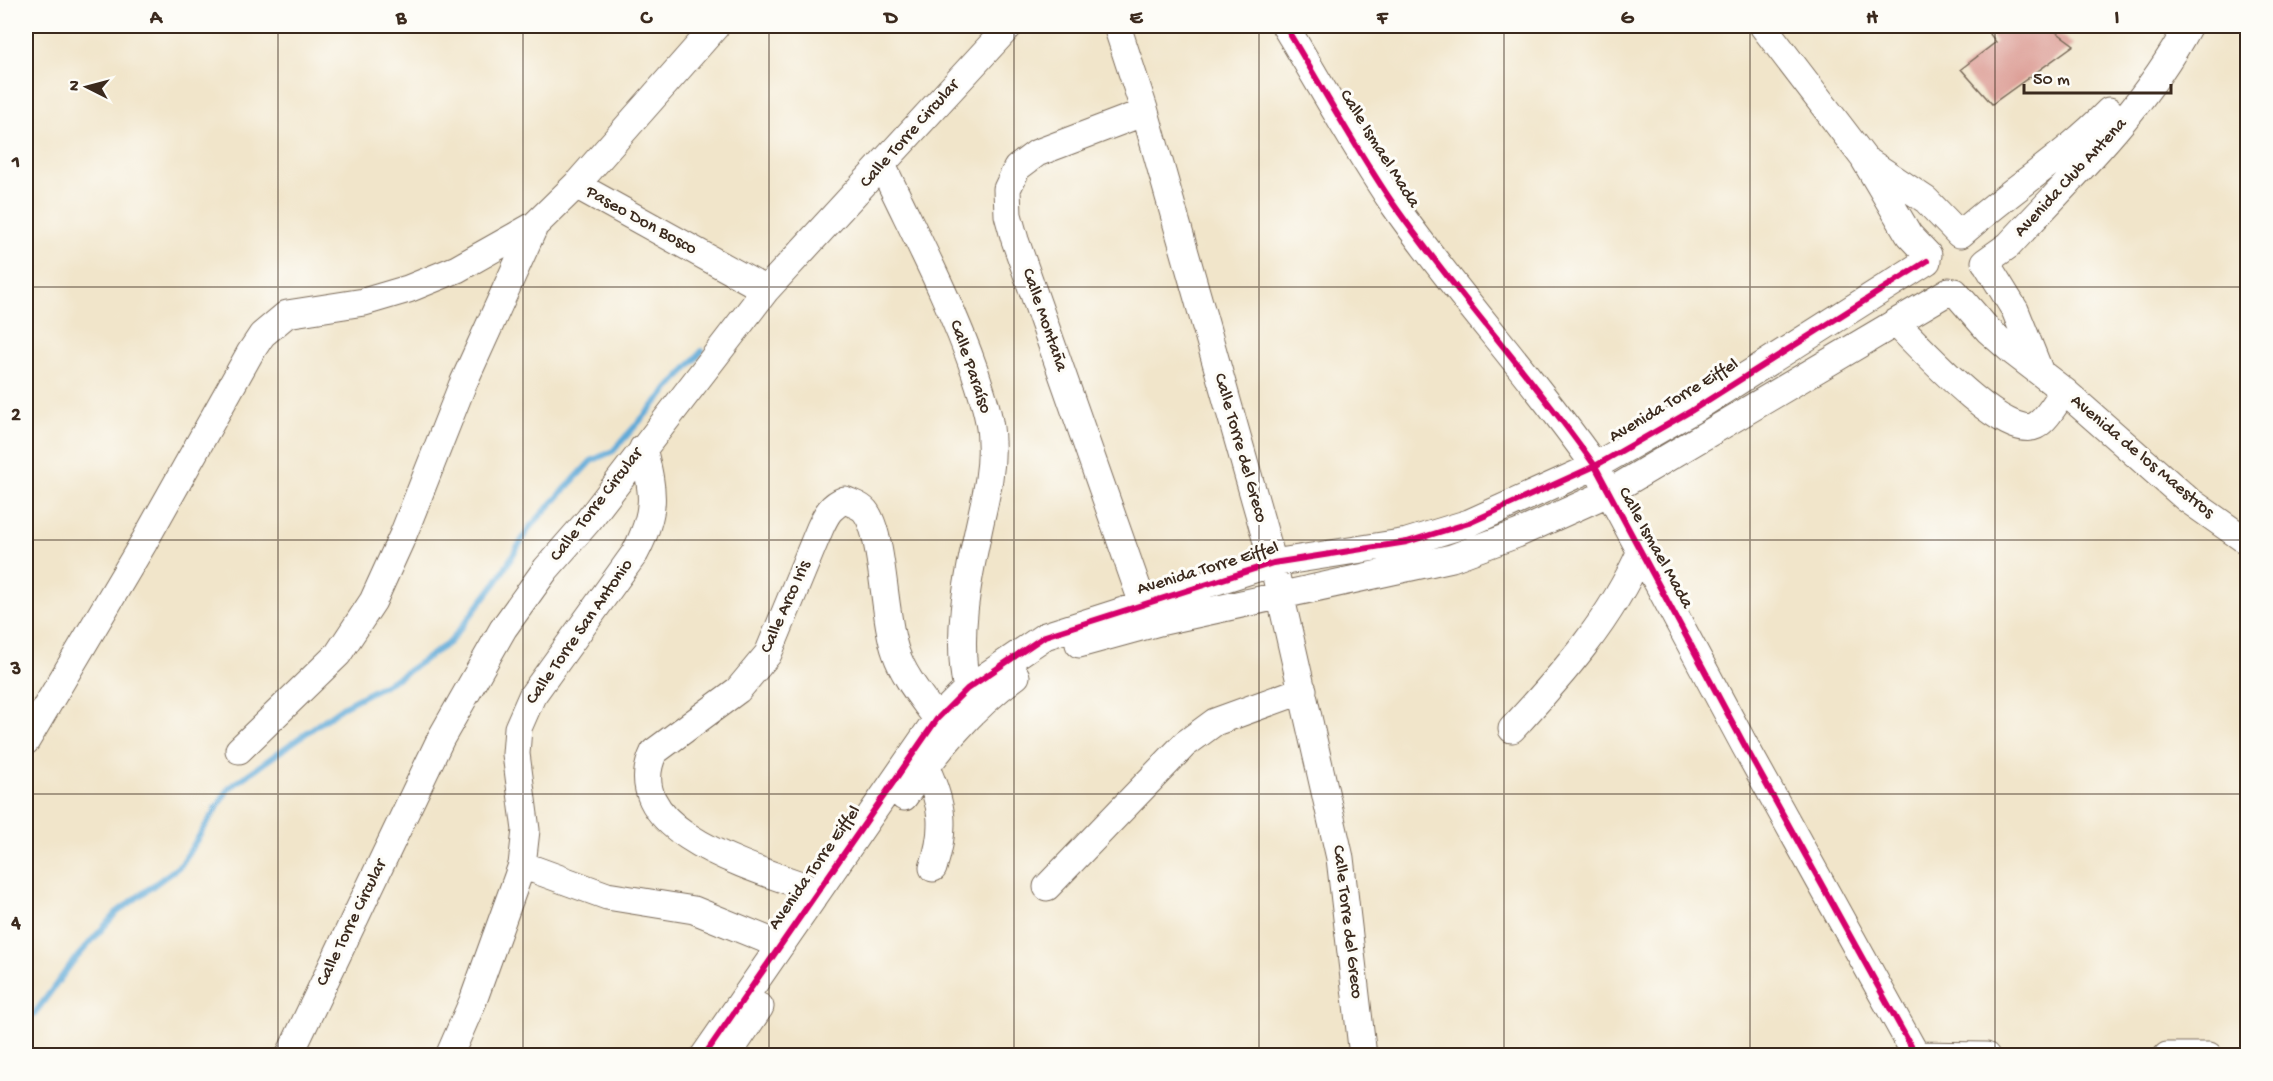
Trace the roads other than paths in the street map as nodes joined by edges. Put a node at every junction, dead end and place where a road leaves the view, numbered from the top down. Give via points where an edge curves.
1 (716, 26) edge
2 (1009, 26) edge
3 (1117, 26) edge
4 (1285, 26) edge
5 (1763, 26) edge
6 (2172, 26) edge
7 (2188, 26) edge
8 (1145, 112) junction
9 (1863, 158) junction
10 (882, 165) junction
11 (576, 185) junction
12 (536, 225) junction
13 (1960, 234) junction
14 (1928, 258) junction
15 (1986, 262) junction
16 (766, 290) junction
17 (1952, 292) junction
18 (1896, 323) junction
19 (2038, 370) junction
20 (2064, 391) junction
21 (643, 448) junction
22 (1595, 466) junction
23 (1608, 493) junction
24 (2247, 542) edge
25 (1641, 551) junction
26 (1273, 563) junction
27 (1280, 595) junction
28 (1143, 604) junction
29 (967, 689) junction
30 (1303, 690) junction
31 (937, 719) junction
32 (1512, 729) dead end
33 (26, 741) edge
34 (239, 750) dead end
35 (926, 768) junction
36 (522, 865) junction
37 (933, 868) dead end
38 (1047, 887) dead end
39 (818, 891) junction
40 (780, 945) junction
41 (729, 1048) edge
42 (1916, 1055) edge
43 (289, 1056) edge
44 (449, 1056) edge
45 (704, 1056) edge
46 (1363, 1056) edge
47 (1986, 1056) edge
48 (2167, 1056) edge
49 (2209, 1056) edge

1 - 11 street, Paseo Don Bosco
2 - 10 street, Calle Torre Circular
3 - 8 street, Calle Torre del Greco
4 - 22 street, Calle Ismael Mada via 1393,204
5 - 9 street
6 - 13 street, Avenida Club Antena via 2117,103 2083,137
7 - 15 street, Avenida Club Antena via 2131,114 2010,245
8 - 26 street, Calle Torre del Greco
8 - 28 street, Calle Montaña via 1037,153 1017,168 1007,189 1008,215 1015,240
9 - 13 street via 1926,200
9 - 14 street via 1909,235
10 - 16 street, Calle Torre Circular
10 - 29 street, Calle Paraíso via 960,329 987,410 992,443 964,611 962,665
11 - 12 street
11 - 16 street, Paseo Don Bosco
12 - 33 street via 457,269 408,289 364,302 287,314 272,325 250,353
12 - 34 street via 462,386 373,601 338,654
13 - 14 street via 1940,239
13 - 15 street via 1978,243
14 - 17 street via 1932,280
14 - 22 street, Avenida Torre Eiffel via 1691,411
15 - 17 street via 1984,273 1973,288
15 - 19 street via 2015,310
16 - 21 street, Calle Torre Circular
17 - 18 street, Avenida Torre Eiffel
17 - 19 street, Avenida de los Maestros via 1988,330
18 - 20 street via 1947,374 2010,425 2034,427
18 - 23 street, Avenida Torre Eiffel
19 - 20 street, Avenida de los Maestros
20 - 24 street, Avenida de los Maestros via 2187,499
21 - 36 street, Calle Torre San Antonio via 652,504 648,528 635,553 532,696 518,728 516,754 526,830
21 - 43 street, Calle Torre Circular via 503,629 441,738
22 - 23 street, Calle Ismael Mada
22 - 26 street, Avenida Torre Eiffel via 1468,523 1407,542
23 - 25 street, Calle Ismael Mada
23 - 27 street, Avenida Torre Eiffel via 1452,558
25 - 32 street via 1629,577 1581,651
25 - 42 street, Calle Ismael Mada
26 - 27 street, Calle Torre del Greco
26 - 28 street, Avenida Torre Eiffel
27 - 30 street, Calle Torre del Greco
27 - 35 street, Avenida Torre Eiffel via 1159,622 1046,655 994,692 960,724
28 - 29 street, Avenida Torre Eiffel via 1045,636
29 - 31 street, Avenida Torre Eiffel
30 - 38 street via 1215,722 1185,744
30 - 46 street, Calle Torre del Greco via 1340,858
31 - 39 street, Avenida Torre Eiffel
31 - 39 street, Calle Arco Iris via 896,655 886,619 872,520 863,508 845,500 837,503 820,528 768,654 738,690 654,752 647,767 646,787 654,806 671,825 709,849
35 - 37 street via 936,790 942,827
35 - 41 street, Avenida Torre Eiffel
36 - 40 street via 607,896 694,910
36 - 44 street, Calle Torre San Antonio
39 - 40 street, Avenida Torre Eiffel
40 - 41 street, Avenida Torre Eiffel
41 - 45 street, Avenida Torre Eiffel
42 - 47 street, Calle Ismael Mada
48 - 49 street

